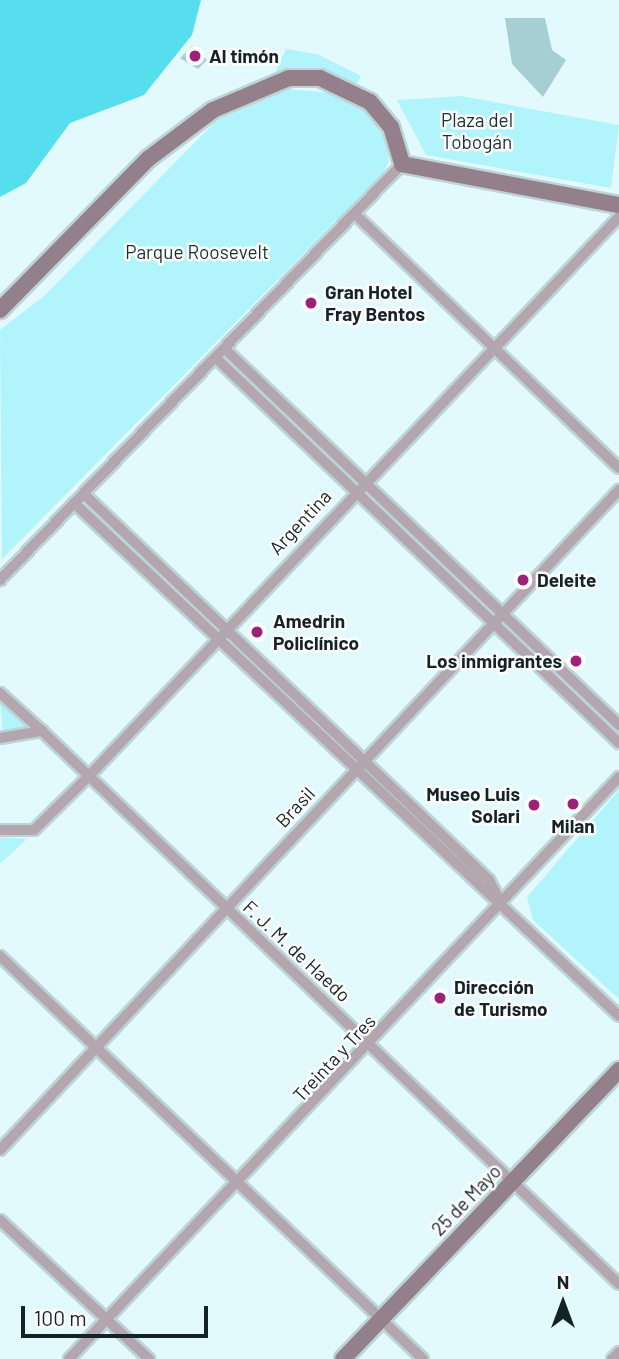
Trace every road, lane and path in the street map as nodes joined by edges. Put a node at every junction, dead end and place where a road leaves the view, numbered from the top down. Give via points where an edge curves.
1 (402, 164) junction
2 (619, 205) edge
3 (358, 217) junction
4 (619, 217) edge
5 (0, 310) edge
6 (494, 348) junction
7 (227, 351) junction
8 (218, 360) junction
9 (619, 468) edge
10 (363, 481) junction
11 (354, 490) junction
12 (619, 490) edge
13 (84, 494) junction
14 (74, 503) junction
15 (0, 580) edge
16 (503, 613) junction
17 (494, 623) junction
18 (225, 627) junction
19 (215, 638) junction
20 (0, 693) edge
21 (619, 724) edge
22 (41, 731) junction
23 (0, 738) edge
24 (619, 743) edge
25 (363, 760) junction
26 (354, 769) junction
27 (89, 776) junction
28 (619, 777) edge
29 (0, 830) edge
30 (500, 903) junction
31 (226, 909) junction
32 (0, 956) edge
33 (619, 1016) edge
34 (370, 1045) junction
35 (94, 1047) junction
36 (619, 1070) edge
37 (0, 1150) edge
38 (513, 1181) junction
39 (240, 1183) junction
40 (0, 1220) edge
41 (619, 1284) edge
42 (107, 1320) junction
43 (381, 1320) junction
44 (619, 1352) edge
45 (69, 1359) edge
46 (149, 1359) edge
47 (344, 1359) edge
48 (423, 1359) edge
49 (612, 1359) edge

1 - 2 street
1 - 3 street
1 - 5 street via 391,127 346,88 289,78 254,89 213,110 148,159
3 - 6 street
3 - 7 street
4 - 6 street, Argentina
6 - 9 street
6 - 10 street, Argentina
7 - 8 street
7 - 10 street
8 - 11 street
8 - 13 street
10 - 11 street, Argentina
10 - 16 street
11 - 17 street
11 - 18 street, Argentina
12 - 16 street, Brasil
13 - 14 street
13 - 18 street
14 - 15 street
14 - 19 street
16 - 17 street, Brasil
16 - 21 street
17 - 24 street
17 - 25 street, Brasil
18 - 19 street, Argentina
18 - 25 street
19 - 26 street
19 - 27 street, Argentina
20 - 22 street, F. J. M. de Haedo
22 - 23 street
22 - 27 street, F. J. M. de Haedo
25 - 26 street, Brasil
25 - 30 street via 489,880
26 - 30 street via 477,889
26 - 31 street, Brasil
27 - 29 street, Argentina via 34,830
27 - 31 street, F. J. M. de Haedo
28 - 30 street, Treinta y Tres
30 - 33 street
30 - 34 street, Treinta y Tres
31 - 34 street, F. J. M. de Haedo
31 - 35 street, Brasil
32 - 35 street
34 - 38 street, F. J. M. de Haedo
34 - 39 street, Treinta y Tres
35 - 37 street, Brasil
35 - 39 street
36 - 38 street, 25 de Mayo
38 - 41 street, F. J. M. de Haedo
38 - 43 street, 25 de Mayo
39 - 42 street, Treinta y Tres
39 - 43 street
40 - 42 street
42 - 45 street, Treinta y Tres
42 - 46 street
43 - 47 street, 25 de Mayo
43 - 48 street
44 - 49 street

